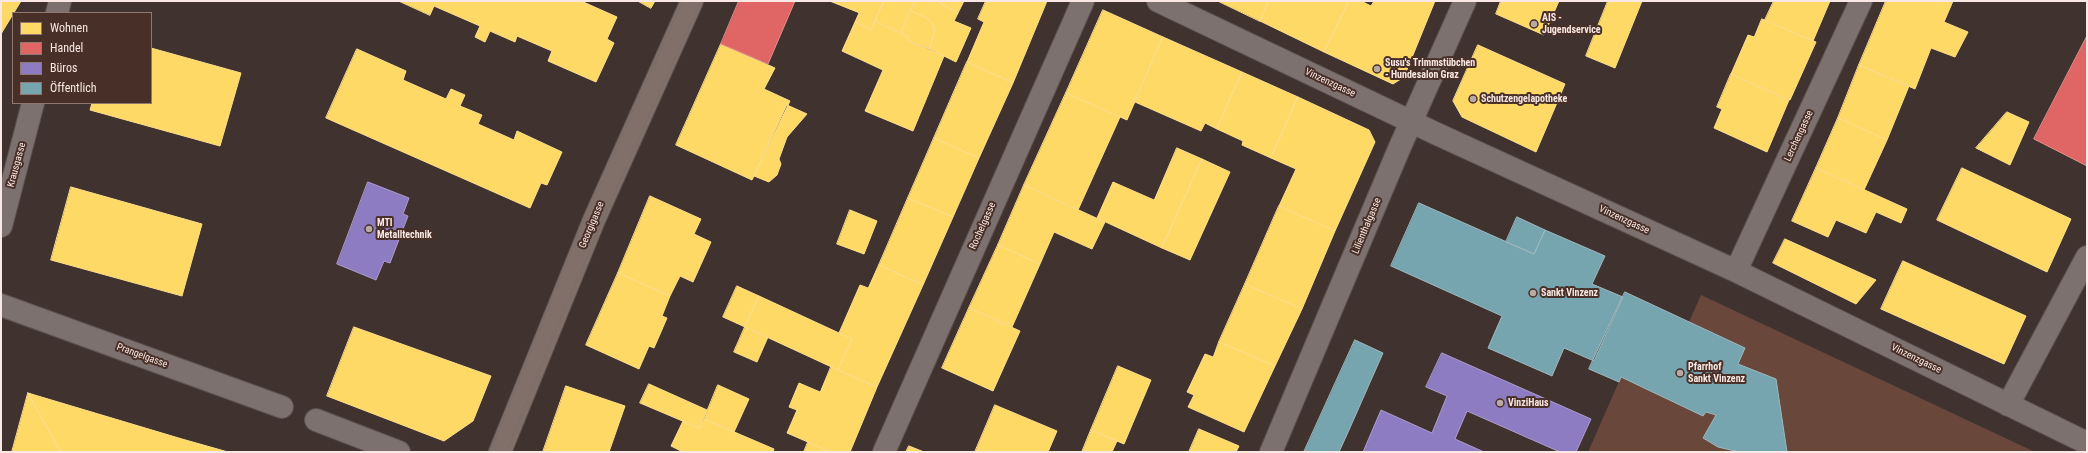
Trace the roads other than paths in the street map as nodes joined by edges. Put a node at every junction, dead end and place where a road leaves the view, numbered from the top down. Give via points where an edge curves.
1 (60, 1) edge
2 (692, 1) edge
3 (1083, 1) edge
4 (1158, 1) edge
5 (1466, 1) edge
6 (1861, 1) edge
7 (56, 12) edge
8 (33, 104) edge
9 (1411, 122) junction
10 (1, 226) edge
11 (2087, 257) edge
12 (1736, 271) junction
13 (1, 305) edge
14 (2008, 405) junction
15 (282, 407) dead end
16 (316, 420) dead end
17 (2087, 444) edge
18 (399, 452) edge
19 (500, 452) edge
20 (884, 452) edge
21 (1271, 452) edge

1 - 7 street
2 - 19 main road, Georgigasse via 594,220
3 - 20 street, Rochelgasse
4 - 9 street, Vinzenzgasse
5 - 9 street, Lilienthalgasse
6 - 12 street, Lerchengasse
8 - 10 street, Krausgasse
9 - 12 street, Vinzenzgasse
9 - 21 street, Lilienthalgasse
11 - 14 street
12 - 14 street, Vinzenzgasse
13 - 15 street, Prangelgasse
14 - 17 street, Vinzenzgasse
16 - 18 street

